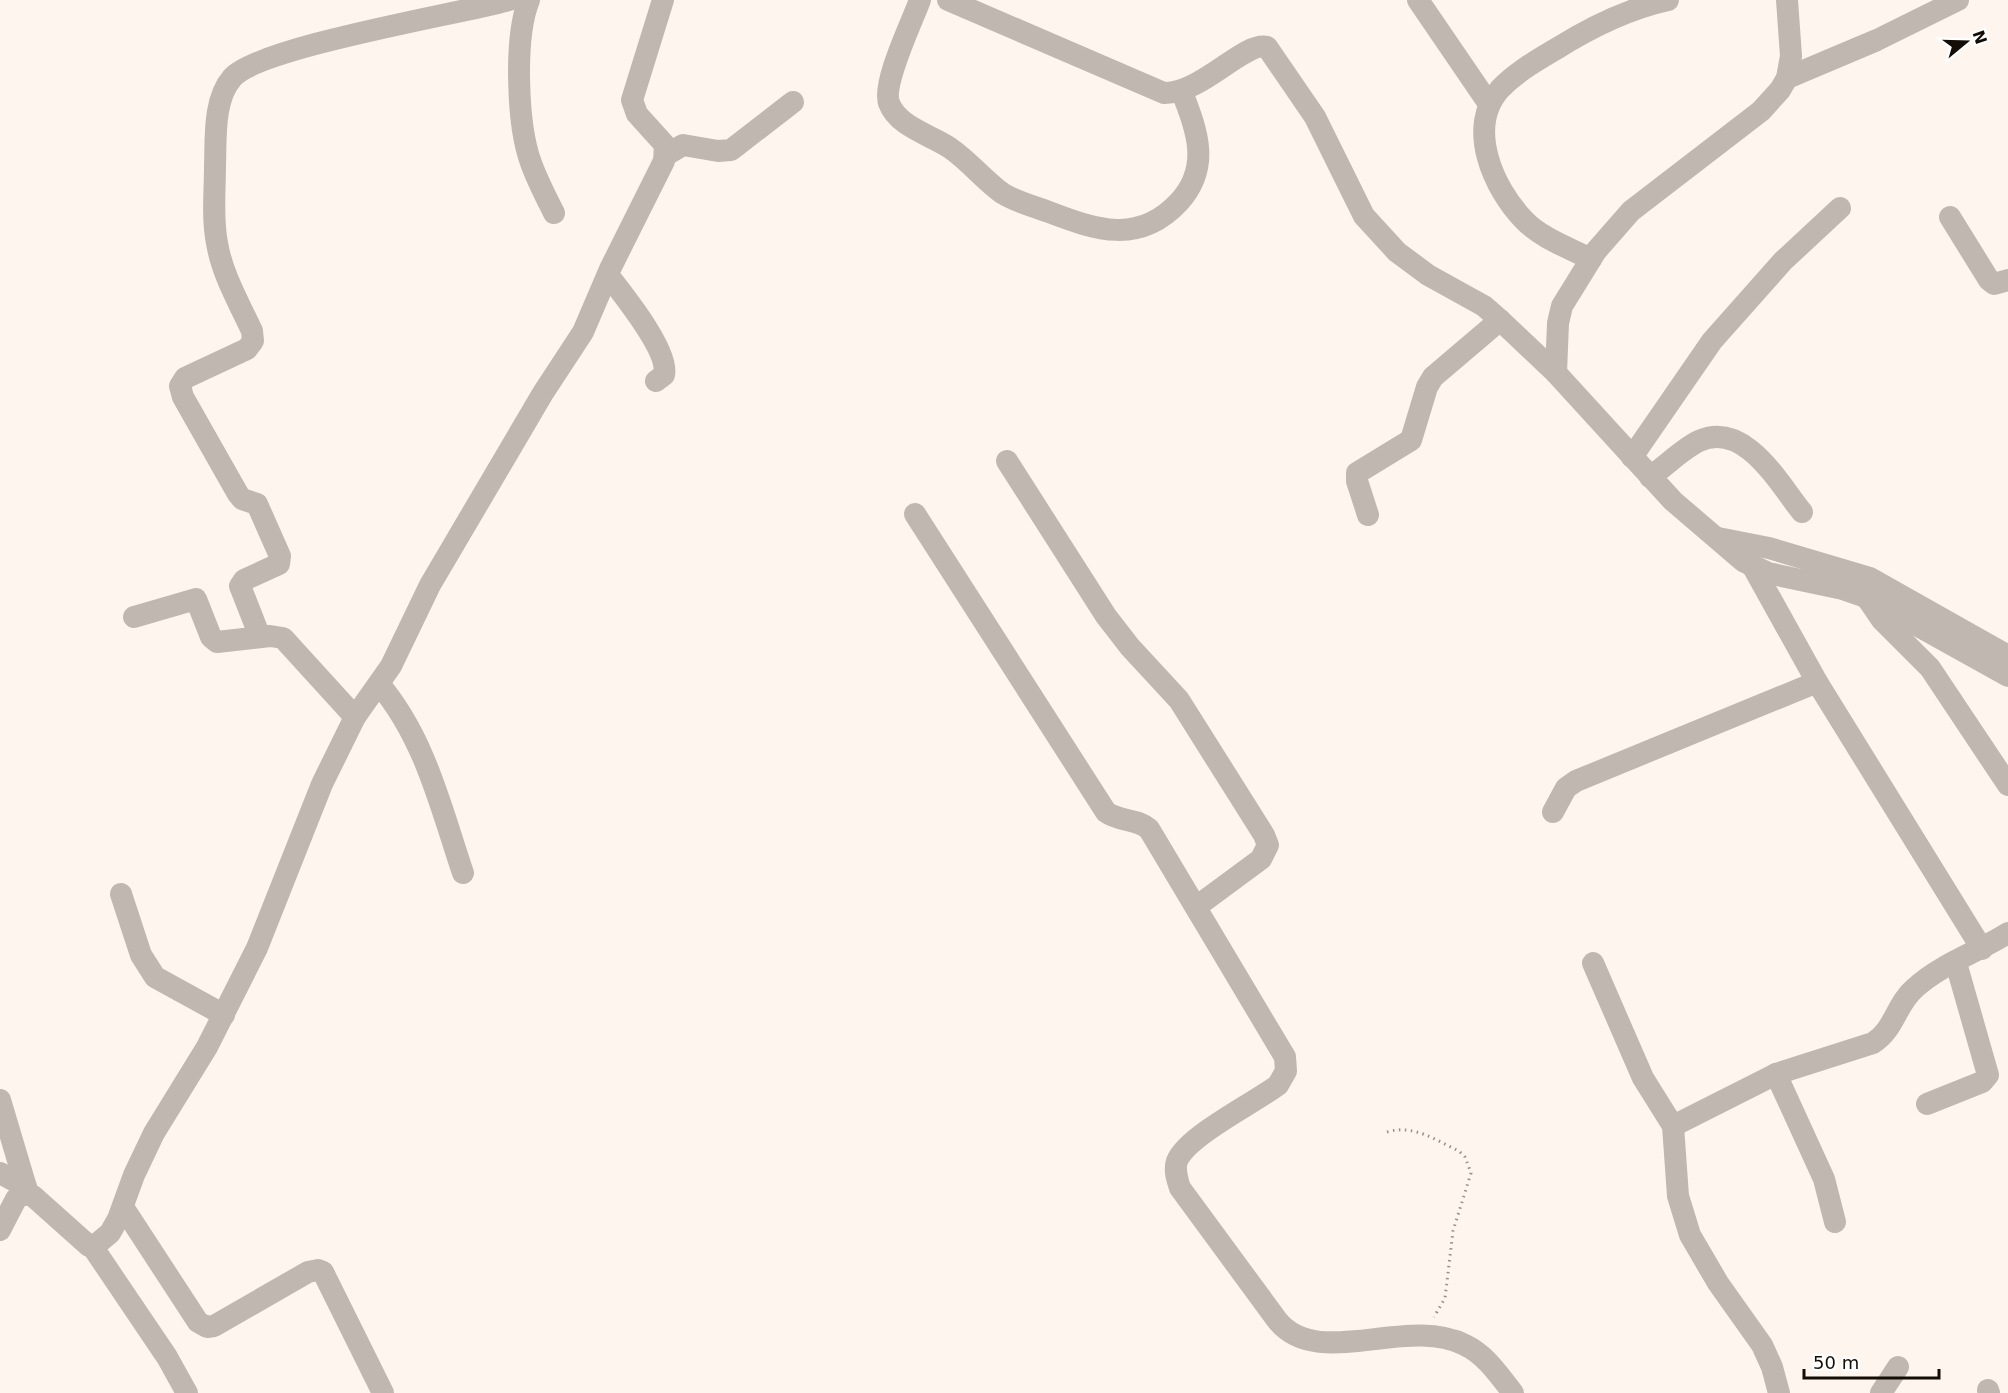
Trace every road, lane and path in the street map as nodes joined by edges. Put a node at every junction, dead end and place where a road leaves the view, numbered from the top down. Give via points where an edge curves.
1 (509, 0) edge
2 (529, 0) edge
3 (663, 0) edge
4 (920, 0) edge
5 (948, 0) edge
6 (1418, 0) edge
7 (1668, 0) edge
8 (1787, 0) edge
9 (1958, 0) edge
10 (1787, 78) junction
11 (1182, 92) junction
12 (793, 102) dead end
13 (1489, 104) junction
14 (666, 155) junction
15 (1840, 208) dead end
16 (554, 213) dead end
17 (1950, 217) dead end
18 (1591, 259) junction
19 (608, 275) junction
20 (2008, 280) edge
21 (1500, 320) junction
22 (1556, 373) junction
23 (656, 381) dead end
24 (1632, 457) junction
25 (1007, 461) dead end
26 (1650, 477) junction
27 (1802, 512) dead end
28 (915, 514) dead end
29 (1368, 515) dead end
30 (1716, 538) junction
31 (1753, 567) junction
32 (1866, 597) junction
33 (134, 617) dead end
34 (260, 637) junction
35 (2008, 656) edge
36 (2008, 676) edge
37 (1817, 682) junction
38 (379, 684) junction
39 (355, 717) junction
40 (2008, 785) edge
41 (1552, 812) dead end
42 (463, 873) dead end
43 (121, 894) dead end
44 (1196, 907) junction
45 (2008, 933) edge
46 (1982, 949) junction
47 (1593, 963) dead end
48 (1956, 963) junction
49 (224, 1015) junction
50 (1776, 1074) junction
51 (0, 1100) edge
52 (1927, 1104) dead end
53 (1673, 1126) junction
54 (1387, 1132) dead end
55 (0, 1173) edge
56 (27, 1190) junction
57 (123, 1207) junction
58 (1835, 1222) dead end
59 (0, 1230) edge
60 (92, 1246) junction
61 (1424, 1334) junction
62 (1898, 1367) dead end
63 (187, 1393) edge
64 (383, 1393) edge
65 (1513, 1393) edge
66 (1779, 1393) edge
67 (1881, 1393) edge

1 - 34 street via 254,62 232,77 223,93 216,147 214,223 222,266 253,341 247,349 185,378 180,386 183,398 238,494 257,504 279,556 279,564 244,580 240,586
2 - 16 street via 520,36 522,118 531,164
3 - 14 street via 632,100 637,114 665,145
4 - 11 street via 888,86 889,102 898,117 962,156 1002,192 1083,225 1136,229 1166,214 1185,194 1199,165 1200,152
5 - 11 street via 1156,91
6 - 13 street
7 - 13 street via 1629,11 1586,30 1518,72
8 - 10 street via 1791,56
9 - 10 street
10 - 18 street via 1761,111 1631,211
11 - 21 street via 1253,47 1267,47 1310,108 1365,216 1379,235 1428,275 1464,293
12 - 14 street via 731,150 683,145
13 - 18 street via 1484,138 1489,165 1501,189 1524,220 1539,232
14 - 19 street
15 - 24 street via 1784,261 1712,341
17 - 20 street via 1989,280 1994,284
18 - 22 street via 1562,306
19 - 23 street via 637,311 663,362 664,375
19 - 38 street via 583,332 430,585 406,639
21 - 22 street
21 - 29 street via 1433,377 1411,440 1357,473
22 - 24 street
24 - 26 street
25 - 44 street via 1106,616 1179,700 1264,835 1268,845 1261,859
26 - 27 street via 1698,441 1724,437 1746,446
26 - 30 street
28 - 44 street via 1100,804 1113,817 1139,821 1149,829
30 - 31 street
30 - 35 street via 1769,548 1870,578
31 - 32 street
31 - 37 street
32 - 36 street
32 - 40 street via 1882,620 1930,668
33 - 34 street via 196,599 217,642
34 - 39 street via 279,636 288,642
37 - 41 street via 1576,781 1566,788
37 - 46 street
38 - 39 street
38 - 42 street via 405,716 419,745
39 - 49 street via 322,784 270,918
43 - 49 street via 141,956 156,977
44 - 61 street via 1287,1064 1278,1085 1188,1145 1176,1164 1180,1188 1277,1320 1296,1337 1329,1344
45 - 46 street
46 - 48 street
47 - 53 street via 1642,1078
48 - 50 street via 1912,990 1890,1028 1873,1043
48 - 52 street via 1988,1075 1982,1082
49 - 57 street via 154,1133
50 - 53 street
50 - 58 street via 1824,1179
51 - 56 street
53 - 66 street via 1678,1196 1690,1235 1762,1345
54 - 61 path via 1399,1128 1414,1130 1460,1151 1471,1173 1453,1231 1445,1298
55 - 56 street
56 - 59 street via 16,1199
56 - 60 street via 85,1245
57 - 60 street via 110,1233
57 - 64 street via 198,1322 207,1327 308,1272 323,1272
60 - 63 street
61 - 65 street via 1449,1339 1480,1354
62 - 67 street

